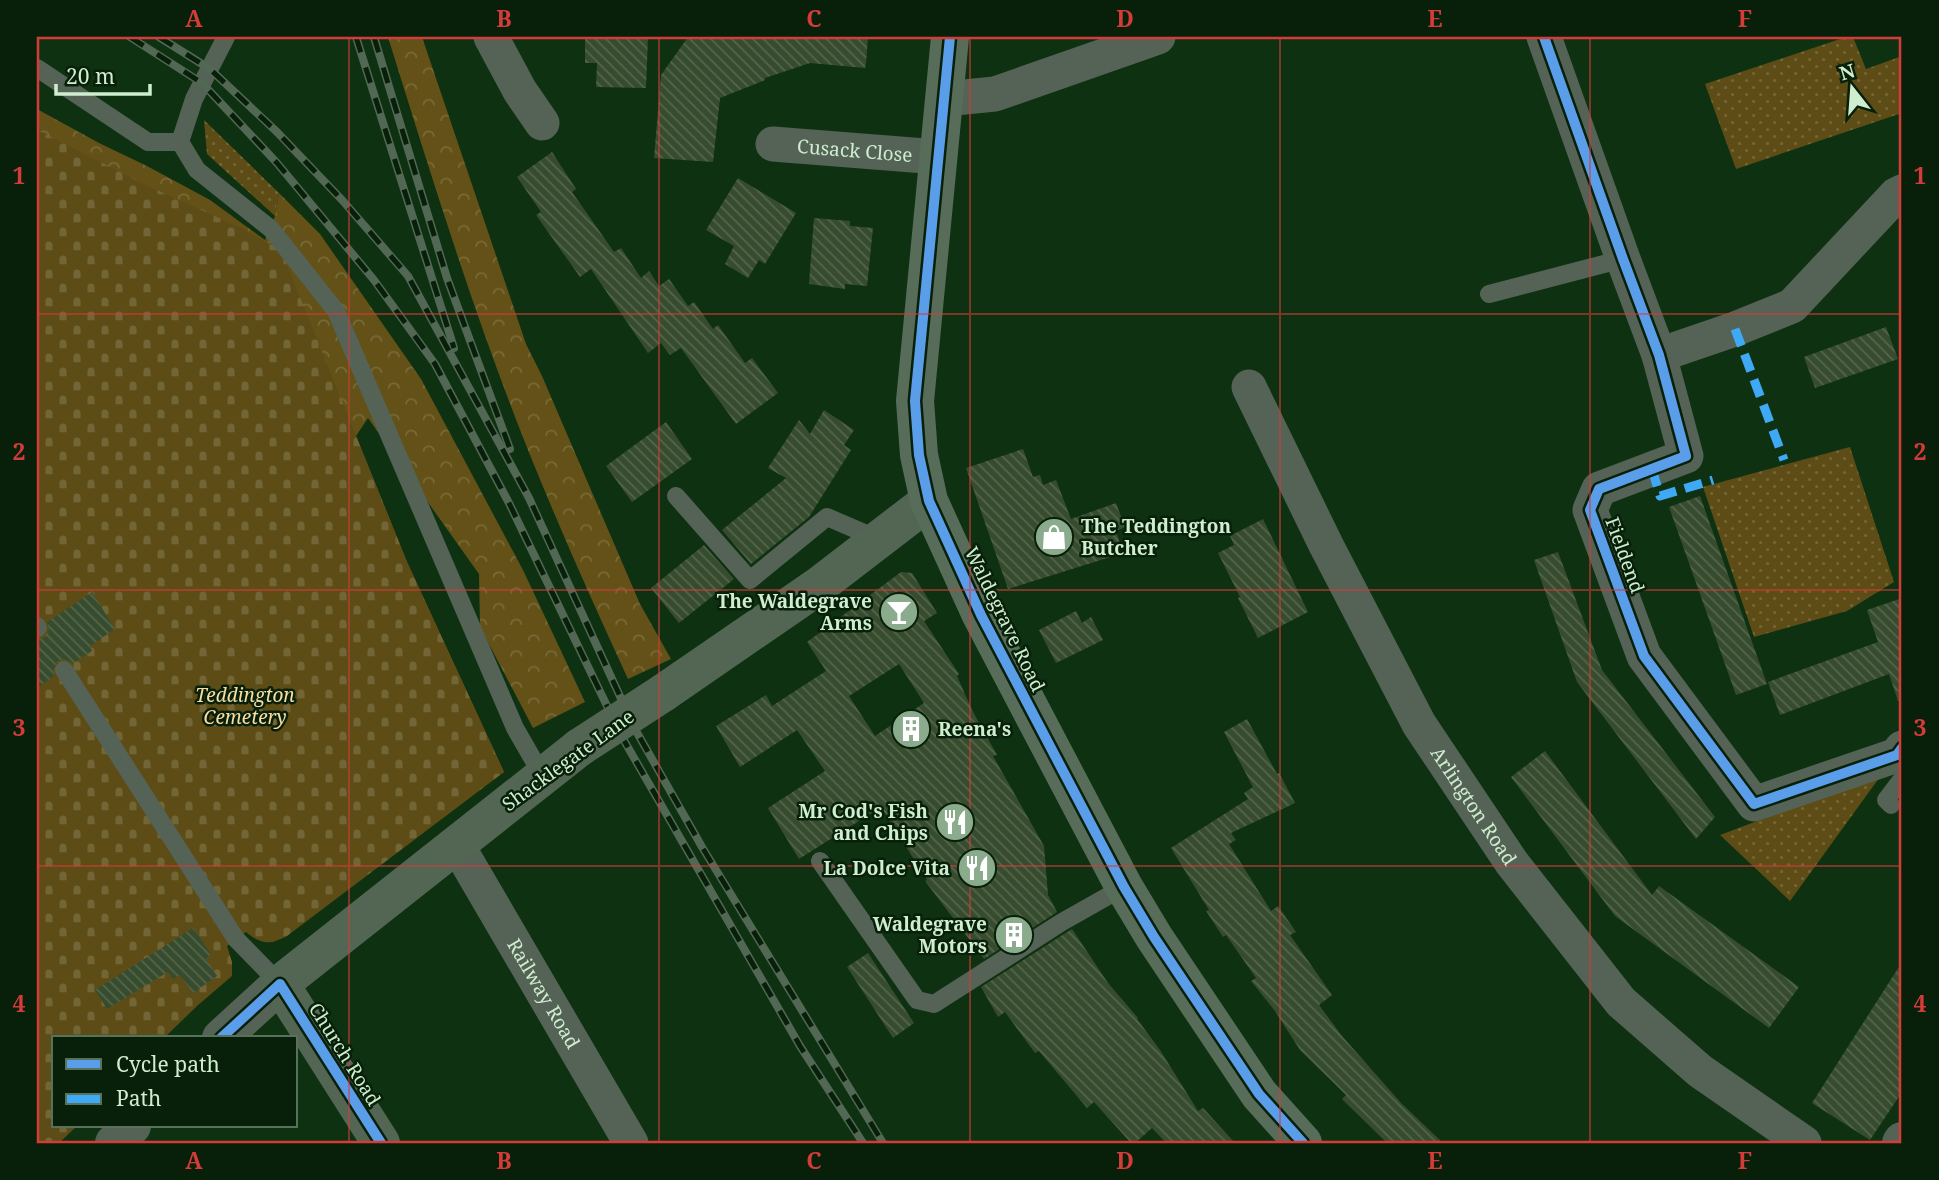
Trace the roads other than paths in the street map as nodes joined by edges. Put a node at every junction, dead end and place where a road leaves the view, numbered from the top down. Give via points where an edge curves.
1 (226, 37) edge
2 (491, 37) edge
3 (950, 37) edge
4 (1158, 37) edge
5 (1544, 37) edge
6 (37, 68) edge
7 (944, 99) junction
8 (542, 123) dead end
9 (180, 142) junction
10 (773, 144) dead end
11 (938, 157) junction
12 (1902, 192) edge
13 (1623, 259) junction
14 (1489, 294) dead end
15 (1659, 355) junction
16 (1249, 387) dead end
17 (676, 496) dead end
18 (929, 501) junction
19 (878, 539) junction
20 (64, 670) dead end
21 (1902, 748) edge
22 (542, 775) junction
23 (1902, 779) edge
24 (1891, 805) dead end
25 (457, 845) junction
26 (820, 861) dead end
27 (1124, 887) junction
28 (280, 984) junction
29 (223, 1036) edge
30 (130, 1128) edge
31 (114, 1143) edge
32 (381, 1143) edge
33 (631, 1143) edge
34 (1303, 1143) edge
35 (1804, 1143) edge

1 - 9 lane via 194,99
2 - 8 street
3 - 7 main road, Waldegrave Road
4 - 7 street via 995,94
5 - 13 street, Fieldend
6 - 9 lane via 148,142
7 - 11 main road, Waldegrave Road
9 - 22 lane via 197,170 271,229 336,311 516,728
10 - 11 street, Cusack Close
11 - 18 main road, Waldegrave Road via 915,401 919,455
12 - 15 street via 1792,306
13 - 14 lane
13 - 15 street, Fieldend
15 - 21 street, Fieldend via 1686,456 1599,489 1590,510 1644,656 1754,804 1897,755
16 - 35 street, Arlington Road via 1419,724 1512,863 1621,1002 1700,1071
17 - 19 lane via 750,580 827,517
18 - 19 main road, Shacklegate Lane
18 - 27 main road, Waldegrave Road via 981,615
19 - 22 main road, Shacklegate Lane, bridge via 817,587
20 - 28 lane via 236,939
22 - 25 main road, Shacklegate Lane
23 - 24 lane via 1886,800
25 - 28 main road, Shacklegate Lane
25 - 33 street, Railway Road
26 - 27 lane via 917,1000 934,1004
27 - 34 main road, Waldegrave Road via 1259,1094
28 - 29 street, Shacklegate Lane
28 - 32 main road, Church Road
30 - 31 street

